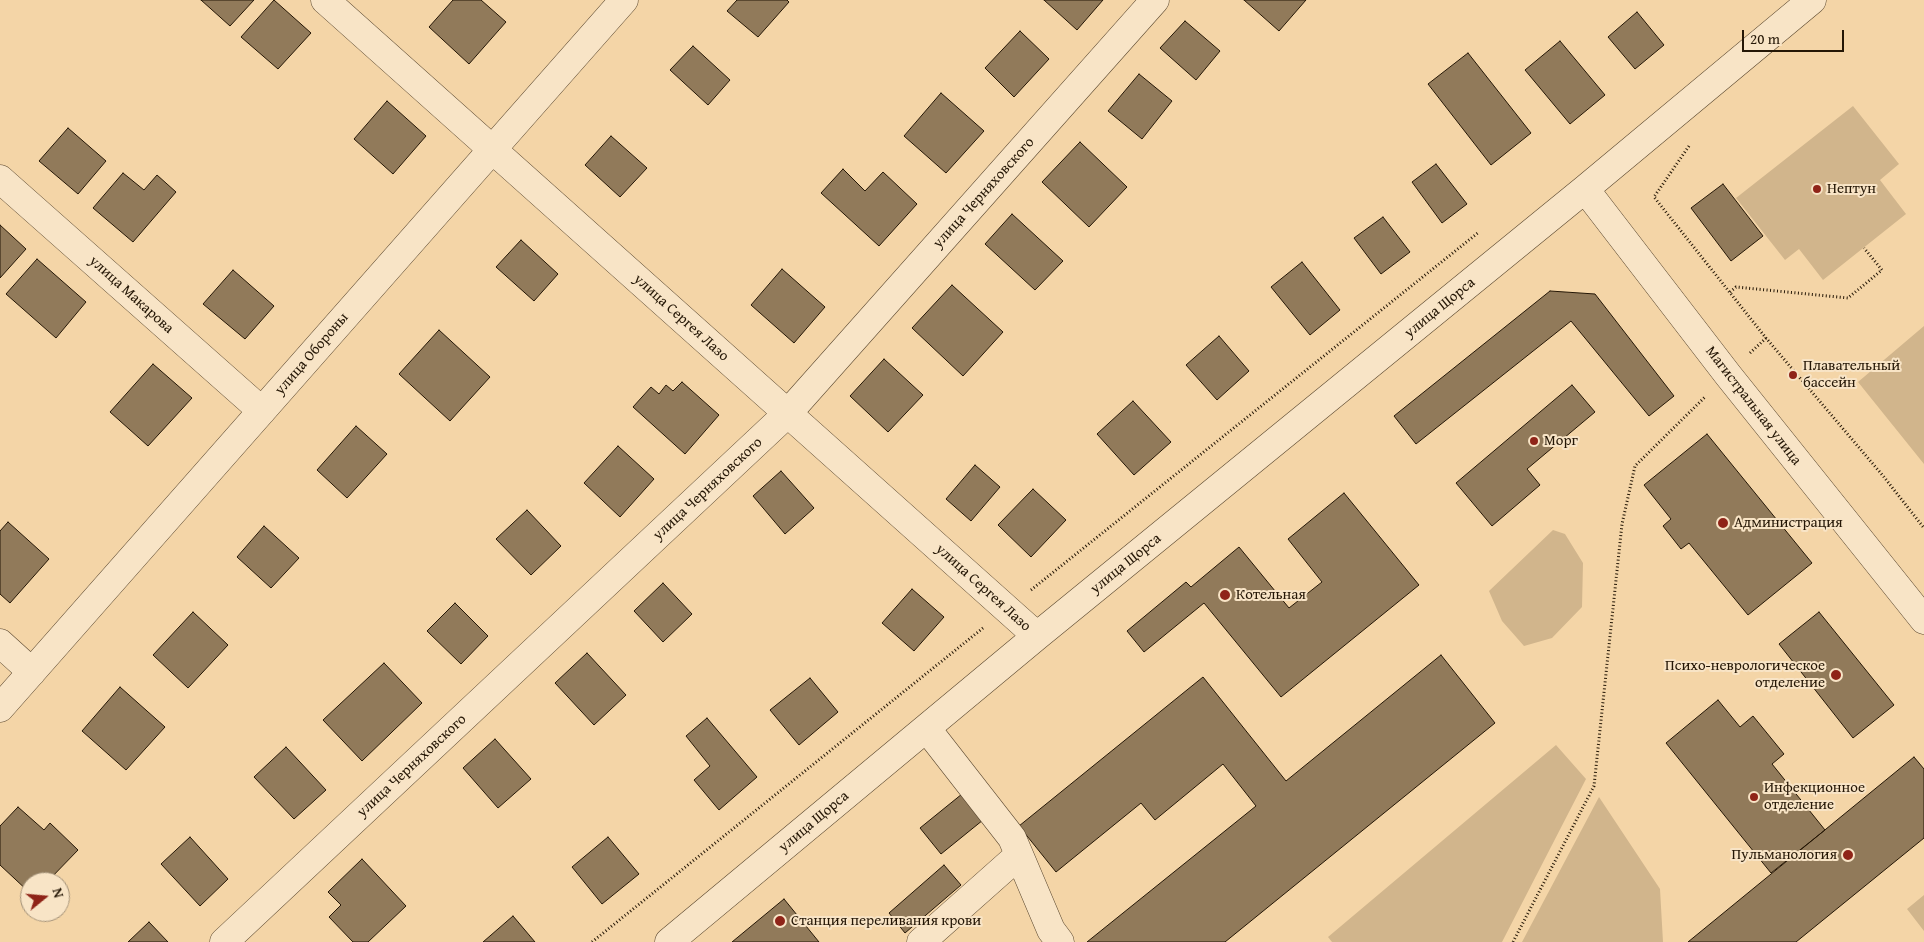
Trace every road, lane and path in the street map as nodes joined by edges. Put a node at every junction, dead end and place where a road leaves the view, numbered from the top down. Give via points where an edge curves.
1 (326, 0) edge
2 (624, 0) edge
3 (1156, 0) edge
4 (1812, 0) edge
5 (1685, 105) junction
6 (491, 150) junction
7 (0, 179) edge
8 (1585, 189) junction
9 (1481, 230) dead end
10 (1864, 248) dead end
11 (1730, 292) junction
12 (1766, 338) junction
13 (1728, 375) junction
14 (262, 411) junction
15 (788, 413) junction
16 (1924, 528) edge
17 (1007, 609) junction
18 (1924, 620) edge
19 (1037, 636) junction
20 (0, 643) edge
21 (32, 672) junction
22 (0, 708) edge
23 (927, 729) junction
24 (1019, 855) junction
25 (224, 942) edge
26 (592, 942) edge
27 (669, 942) edge
28 (921, 942) edge
29 (1060, 942) edge
30 (1513, 942) edge

1 - 6 street, улица Сергея Лазо
2 - 6 street, улица Обороны
3 - 15 street, улица Черняховского
4 - 5 street, улица Щорса
5 - 8 street, улица Щорса
5 - 11 path via 1699,132 1654,197
6 - 14 street, улица Обороны
6 - 15 street, улица Сергея Лазо
7 - 14 street, улица Макарова
8 - 13 street, Магистральная улица
8 - 19 street, улица Щорса
9 - 17 path
10 - 11 path via 1882,270 1848,298 1736,287
11 - 12 path
12 - 13 path
12 - 16 path
13 - 18 street, Магистральная улица
13 - 30 path via 1636,466 1622,524 1594,786
14 - 21 street, улица Обороны
15 - 17 street, улица Сергея Лазо
15 - 25 street, улица Черняховского
17 - 19 street, улица Сергея Лазо
17 - 26 path
19 - 23 street, улица Щорса
20 - 21 street
21 - 22 street, улица Обороны
23 - 24 street via 1012,838
23 - 27 street, улица Щорса
24 - 28 street
24 - 29 street via 1051,930

